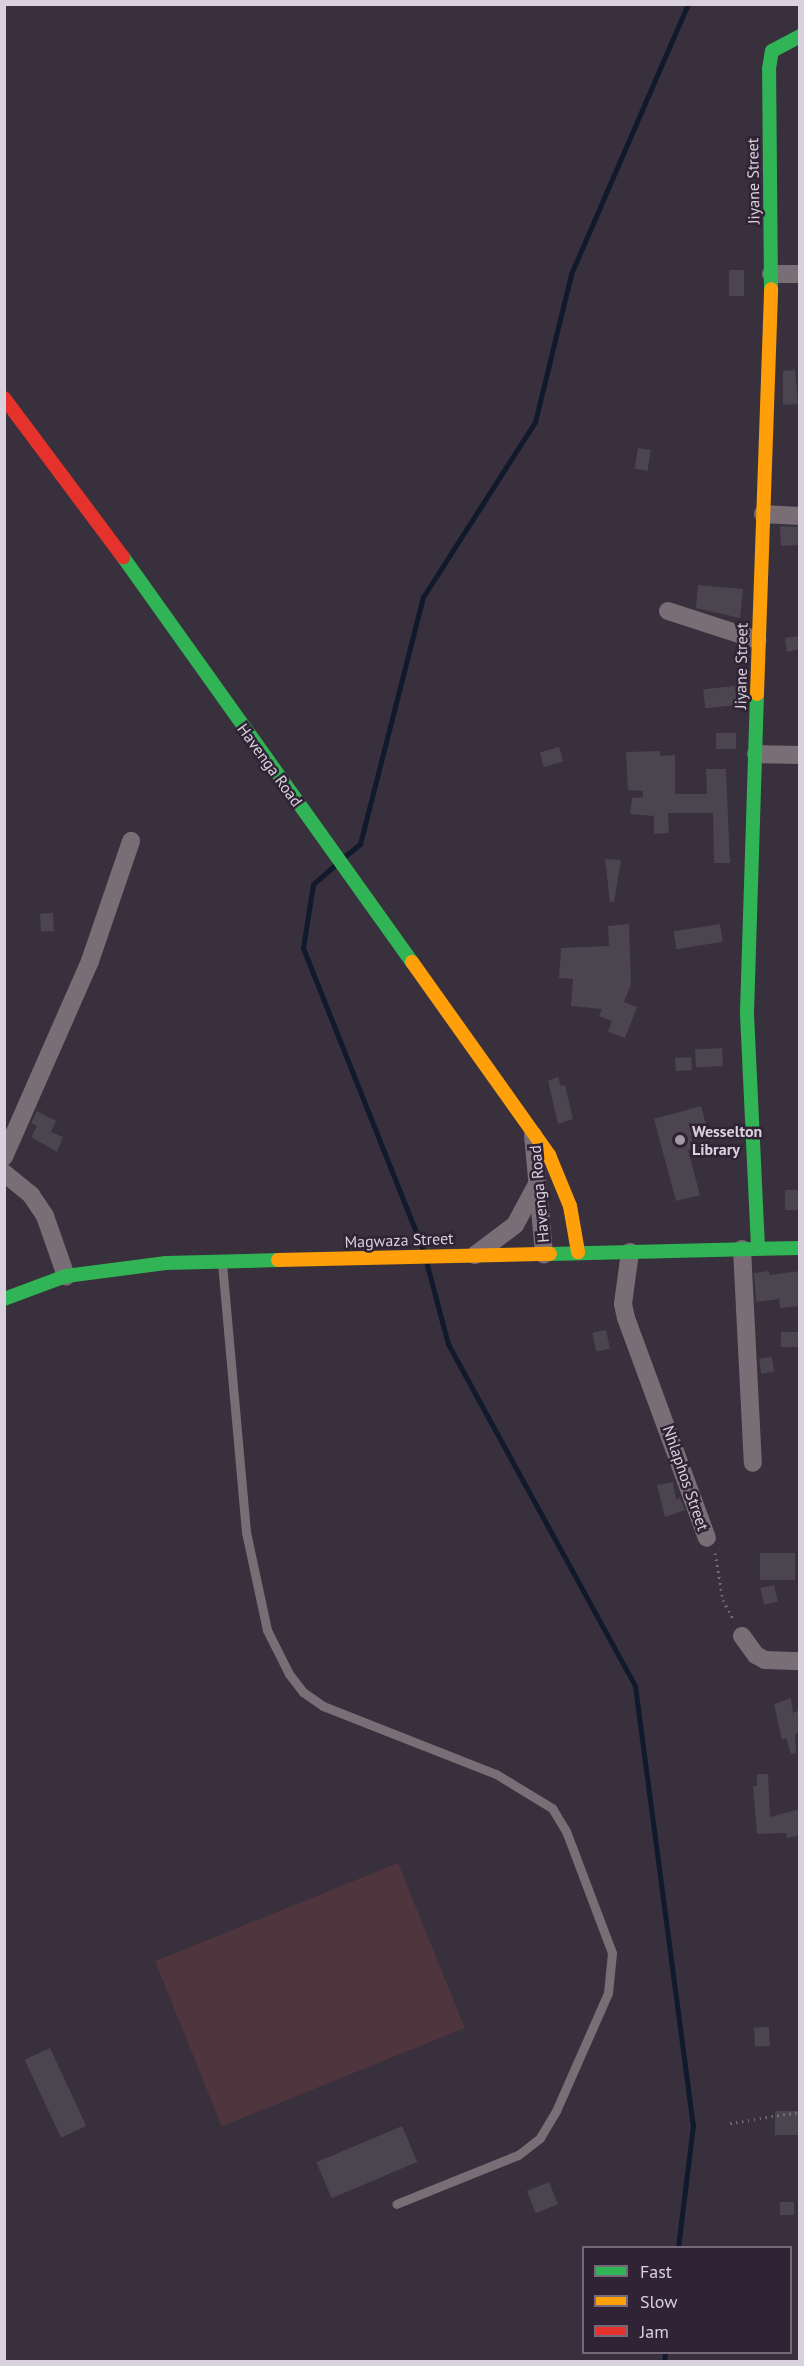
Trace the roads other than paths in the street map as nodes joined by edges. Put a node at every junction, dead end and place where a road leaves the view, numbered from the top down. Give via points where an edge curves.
1 (800, 36) edge
2 (771, 274) junction
3 (800, 274) edge
4 (4, 398) edge
5 (763, 514) junction
6 (800, 516) edge
7 (668, 611) dead end
8 (757, 640) junction
9 (756, 754) junction
10 (800, 755) edge
11 (131, 841) dead end
12 (533, 1135) junction
13 (4, 1156) edge
14 (4, 1173) edge
15 (538, 1180) junction
16 (750, 1248) junction
17 (800, 1248) edge
18 (630, 1251) junction
19 (578, 1252) junction
20 (544, 1254) junction
21 (476, 1255) junction
22 (222, 1262) junction
23 (66, 1276) junction
24 (4, 1299) edge
25 (753, 1463) dead end
26 (707, 1538) road end
27 (742, 1636) road end
28 (800, 1661) edge
29 (396, 2204) dead end

1 - 2 street, Jiyane Street via 772,51 768,85
2 - 3 street
2 - 5 street, Jiyane Street
4 - 12 street, Havenga Road via 54,460
5 - 6 street
5 - 8 street, Jiyane Street
7 - 8 street
8 - 9 street, Jiyane Street
9 - 10 street
9 - 16 street, Jiyane Street via 747,1014
11 - 13 street via 90,961
12 - 15 street, Havenga Road
12 - 19 street, Havenga Road via 561,1179
14 - 23 street via 31,1195 45,1216
15 - 20 street, Havenga Road
15 - 21 street via 515,1225
16 - 17 street, Magwaza Street
16 - 18 street, Magwaza Street
16 - 25 street
18 - 19 street, Magwaza Street
18 - 26 street, Nhlaphos Street via 623,1304 626,1318
19 - 20 street, Magwaza Street
20 - 21 street, Magwaza Street
21 - 22 street, Magwaza Street
22 - 23 street, Magwaza Street via 166,1263
22 - 29 lane via 246,1532 260,1605 285,1667 303,1692 323,1706 496,1774 552,1808 566,1831 612,1953 609,1993 540,2138 518,2155
23 - 24 street, Magwaza Street
27 - 28 street via 765,1660

